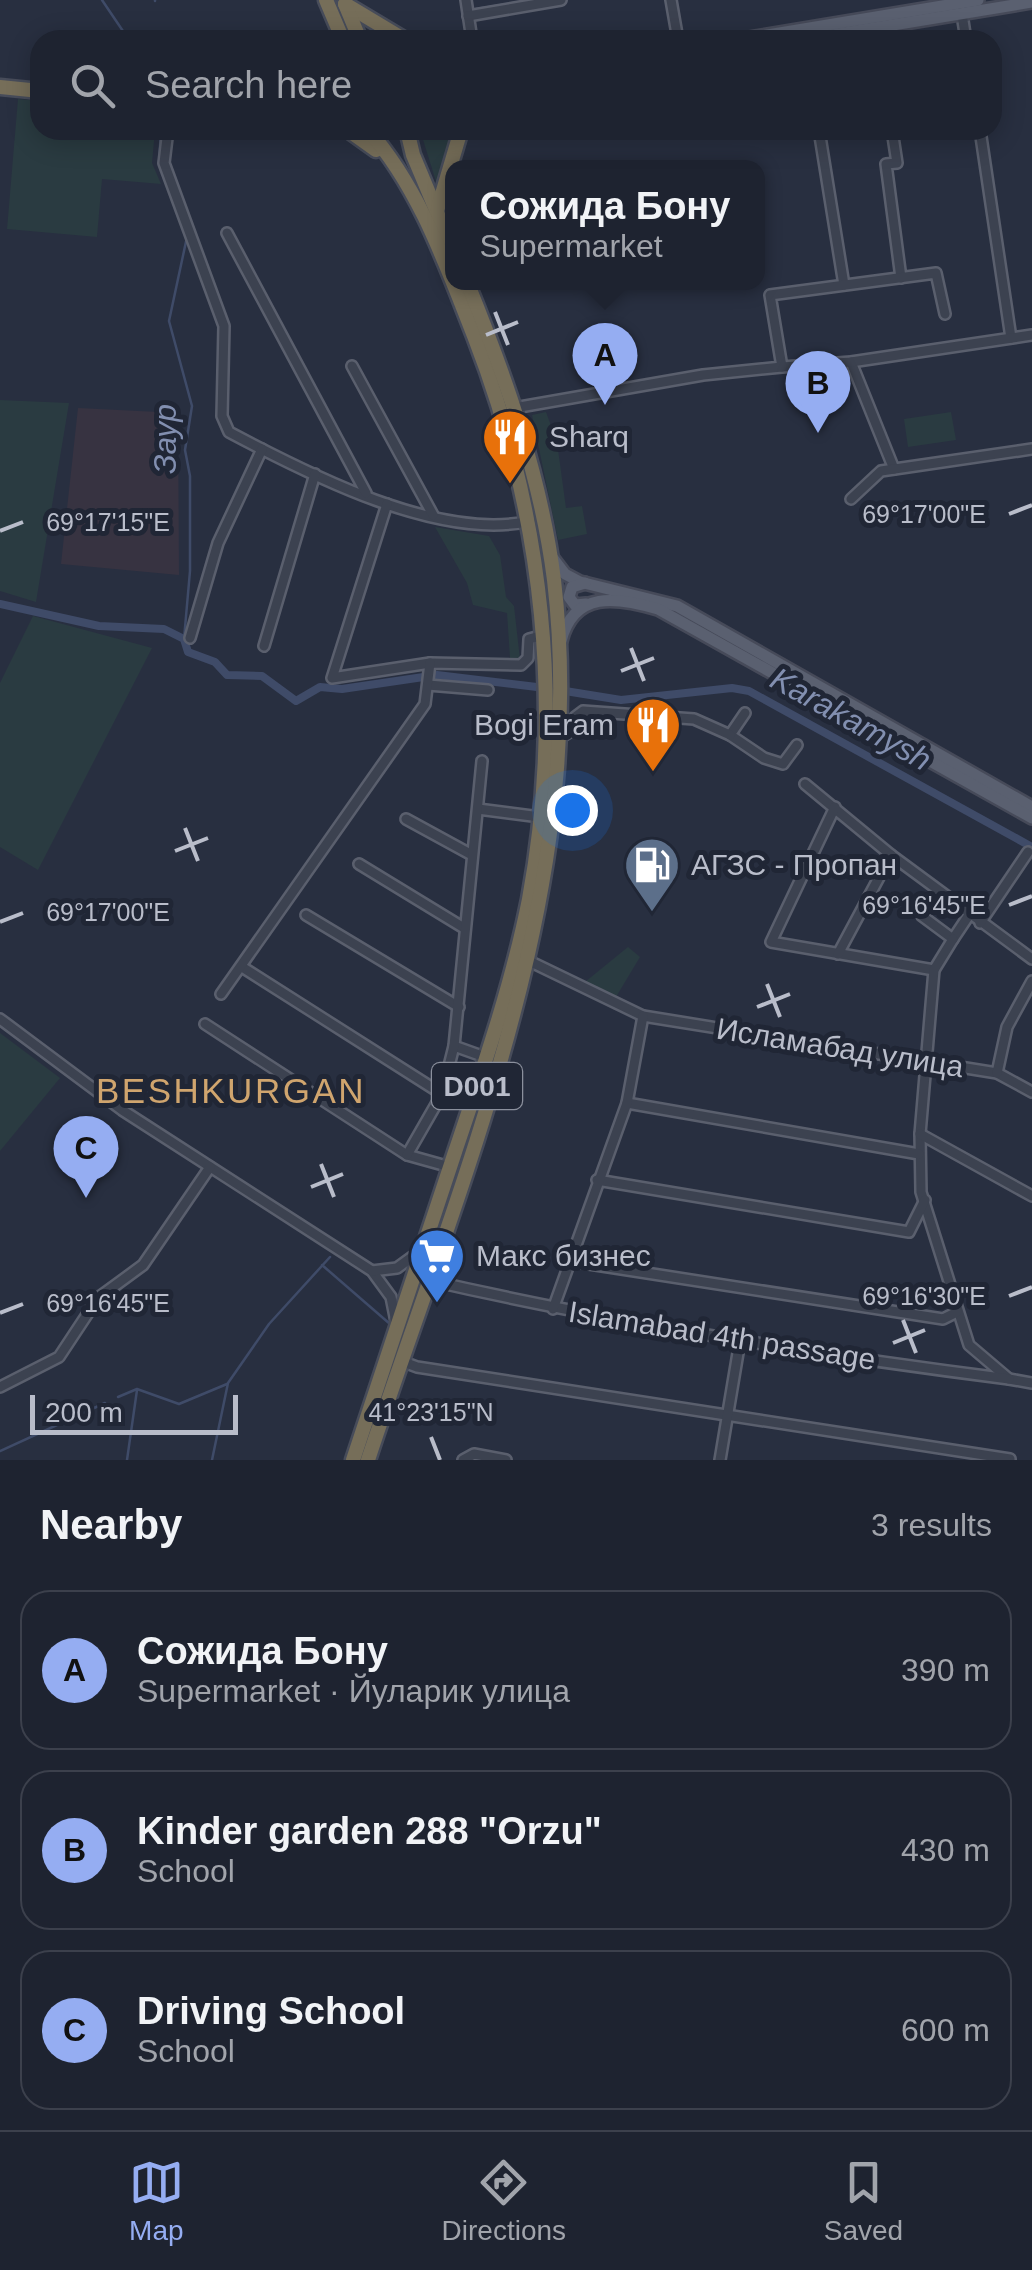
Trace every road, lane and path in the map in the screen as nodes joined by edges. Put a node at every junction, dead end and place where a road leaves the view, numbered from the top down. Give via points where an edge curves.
1 (326, 0) edge
2 (466, 0) edge
3 (561, 0) edge
4 (671, 0) edge
5 (978, 0) edge
6 (344, 2) edge
7 (1032, 2) edge
8 (913, 5) edge
9 (961, 8) junction
10 (468, 16) junction
11 (339, 30) edge
12 (356, 30) edge
13 (389, 30) edge
14 (470, 30) edge
15 (676, 30) edge
16 (827, 30) edge
17 (841, 30) edge
18 (964, 30) edge
19 (0, 87) edge
20 (30, 90) edge
21 (167, 140) edge
22 (363, 140) edge
23 (376, 140) edge
24 (410, 140) edge
25 (820, 140) edge
26 (894, 140) edge
27 (981, 140) edge
28 (406, 182) junction
29 (445, 185) edge
30 (437, 212) junction
31 (445, 231) edge
32 (226, 233) dead end
33 (445, 271) edge
34 (901, 278) junction
35 (844, 285) junction
36 (453, 290) edge
37 (470, 290) edge
38 (945, 314) dead end
39 (1032, 335) edge
40 (1011, 338) junction
41 (851, 362) junction
42 (352, 366) dead end
43 (782, 368) junction
44 (514, 408) junction
45 (1032, 448) edge
46 (262, 449) junction
47 (894, 469) junction
48 (525, 471) junction
49 (315, 474) junction
50 (366, 493) junction
51 (851, 500) dead end
52 (387, 504) junction
53 (433, 515) junction
54 (530, 521) junction
55 (550, 553) junction
56 (585, 583) junction
57 (586, 604) junction
58 (544, 635) junction
59 (190, 638) dead end
60 (264, 646) dead end
61 (430, 663) junction
62 (554, 666) junction
63 (428, 685) junction
64 (488, 690) dead end
65 (552, 700) junction
66 (744, 713) dead end
67 (730, 735) junction
68 (558, 738) junction
69 (798, 745) dead end
70 (482, 761) dead end
71 (805, 784) dead end
72 (835, 808) junction
73 (1032, 808) edge
74 (478, 810) junction
75 (540, 817) junction
76 (1032, 818) edge
77 (406, 819) dead end
78 (1028, 852) dead end
79 (472, 855) junction
80 (891, 855) junction
81 (359, 864) dead end
82 (306, 914) dead end
83 (969, 914) junction
84 (922, 916) dead end
85 (980, 924) junction
86 (464, 928) junction
87 (953, 939) junction
88 (838, 954) junction
89 (1032, 959) edge
90 (529, 961) junction
91 (242, 966) junction
92 (934, 970) junction
93 (1032, 981) edge
94 (220, 994) dead end
95 (459, 1007) junction
96 (643, 1016) junction
97 (0, 1019) edge
98 (206, 1024) dead end
99 (454, 1046) junction
100 (482, 1056) dead end
101 (927, 1061) junction
102 (997, 1073) junction
103 (486, 1082) junction
104 (1032, 1092) edge
105 (442, 1094) junction
106 (628, 1102) junction
107 (920, 1134) junction
108 (919, 1154) junction
109 (407, 1155) junction
110 (210, 1167) junction
111 (450, 1168) junction
112 (598, 1180) junction
113 (1032, 1196) edge
114 (925, 1200) junction
115 (440, 1220) junction
116 (424, 1246) junction
117 (569, 1262) junction
118 (372, 1272) junction
119 (428, 1280) junction
120 (553, 1309) junction
121 (957, 1312) junction
122 (397, 1329) junction
123 (740, 1341) junction
124 (401, 1360) junction
125 (1008, 1379) junction
126 (1032, 1383) edge
127 (0, 1387) edge
128 (728, 1416) junction
129 (464, 1459) edge
130 (1010, 1459) edge
131 (354, 1460) edge
132 (368, 1460) edge
133 (506, 1460) edge
134 (720, 1460) edge

1 - 11 highway
2 - 10 street
3 - 10 street
4 - 15 street
5 - 9 main road
6 - 12 highway
6 - 13 highway
7 - 9 main road
8 - 9 main road
8 - 16 main road
9 - 17 main road
9 - 18 street
10 - 14 street
19 - 20 highway
21 - 46 street via 164,163 224,326 222,416 229,432
22 - 28 highway
23 - 28 highway, D001
24 - 30 highway
25 - 35 street
26 - 34 street via 897,163 886,164
27 - 40 street
28 - 33 highway, D001
29 - 30 highway
30 - 31 highway
32 - 50 street
34 - 35 street
34 - 38 street via 938,274
35 - 43 street via 770,295
36 - 48 highway, D001
37 - 44 highway, D001
39 - 40 street
40 - 41 street
41 - 43 street
41 - 47 street
42 - 53 street
43 - 44 street
44 - 48 highway, D001
45 - 47 street
46 - 49 street
46 - 59 street via 218,544
47 - 51 street via 871,477
48 - 54 highway, D001
48 - 55 highway, D001
49 - 50 street
49 - 60 street
50 - 52 street
52 - 53 street
52 - 61 street via 332,678
53 - 54 street via 510,526
54 - 58 highway, D001
55 - 56 main road via 566,574
55 - 62 highway, D001
56 - 57 main road via 569,596 575,605
56 - 73 main road via 677,606
57 - 62 main road via 566,624
57 - 76 main road via 621,600 684,620
58 - 61 street via 528,639 528,658 520,665
58 - 62 highway, D001
61 - 63 street
62 - 65 highway, D001
63 - 64 street
63 - 91 street via 424,704
65 - 68 highway, D001
65 - 75 highway, D001
66 - 67 street
67 - 68 street via 694,719 583,712
67 - 69 street via 779,765
68 - 90 highway, D001 via 550,852
70 - 74 street
71 - 72 street
72 - 80 street
72 - 88 street via 771,942
74 - 75 street
74 - 79 street
75 - 103 highway, D001
77 - 79 street
78 - 85 street
79 - 86 street
80 - 83 street
80 - 88 street
81 - 86 street
82 - 95 street
83 - 85 street
83 - 87 street
84 - 87 street
85 - 89 street
86 - 95 street
87 - 92 street
88 - 92 street
90 - 96 street, Исламабад улица
90 - 103 highway, D001
91 - 94 street
91 - 105 street
92 - 101 street
93 - 102 street via 1007,1027
95 - 99 street
96 - 101 street, Исламабад улица
96 - 106 street
97 - 110 street
98 - 109 street
99 - 100 street
99 - 105 street
101 - 102 street, Исламабад улица
101 - 107 street
102 - 104 street, Исламабад улица
103 - 111 highway, D001
103 - 115 highway, D001
105 - 109 street
106 - 108 street
106 - 112 street
107 - 108 street
107 - 113 street
108 - 114 street
109 - 111 street
110 - 118 street
110 - 127 street via 143,1265 98,1298 59,1357
111 - 115 highway, D001
112 - 114 street via 910,1232
112 - 117 street
114 - 121 street
115 - 116 highway, D001
115 - 119 highway, D001
116 - 118 street via 406,1264
116 - 122 highway, D001
117 - 120 street
117 - 121 street via 944,1319
118 - 122 street via 392,1297
119 - 120 street, Islamabad 4th passage
119 - 124 highway, D001
120 - 123 street, Islamabad 4th passage
121 - 125 street via 969,1346
122 - 131 highway, D001
123 - 125 street, Islamabad 4th passage
123 - 128 street
124 - 128 street
124 - 132 highway, D001
125 - 126 street, Islamabad 4th passage
128 - 130 street
128 - 134 street
129 - 133 street via 474,1454

